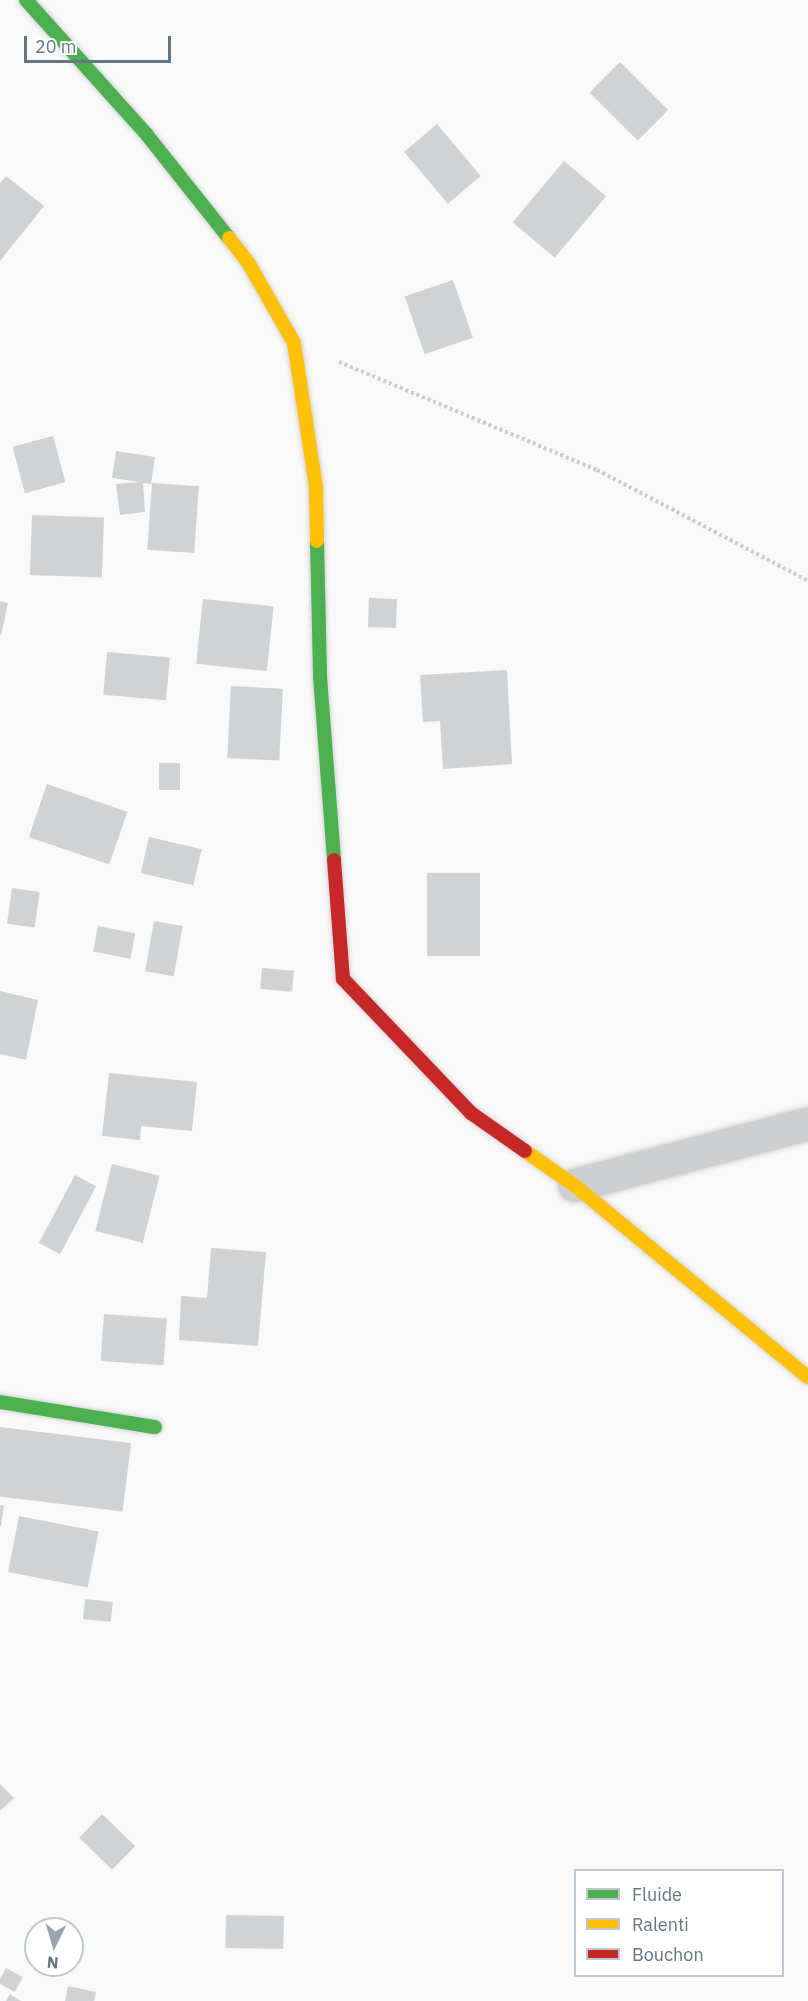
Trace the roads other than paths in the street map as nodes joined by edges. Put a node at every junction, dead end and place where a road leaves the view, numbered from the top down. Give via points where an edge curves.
1 (26, 0) edge
2 (808, 1122) edge
3 (574, 1185) junction
4 (808, 1377) edge
5 (0, 1402) edge
6 (155, 1427) dead end

1 - 3 street via 147,135 249,264 294,343 316,487 320,677 343,979 471,1113
2 - 3 street
3 - 4 street
5 - 6 street

